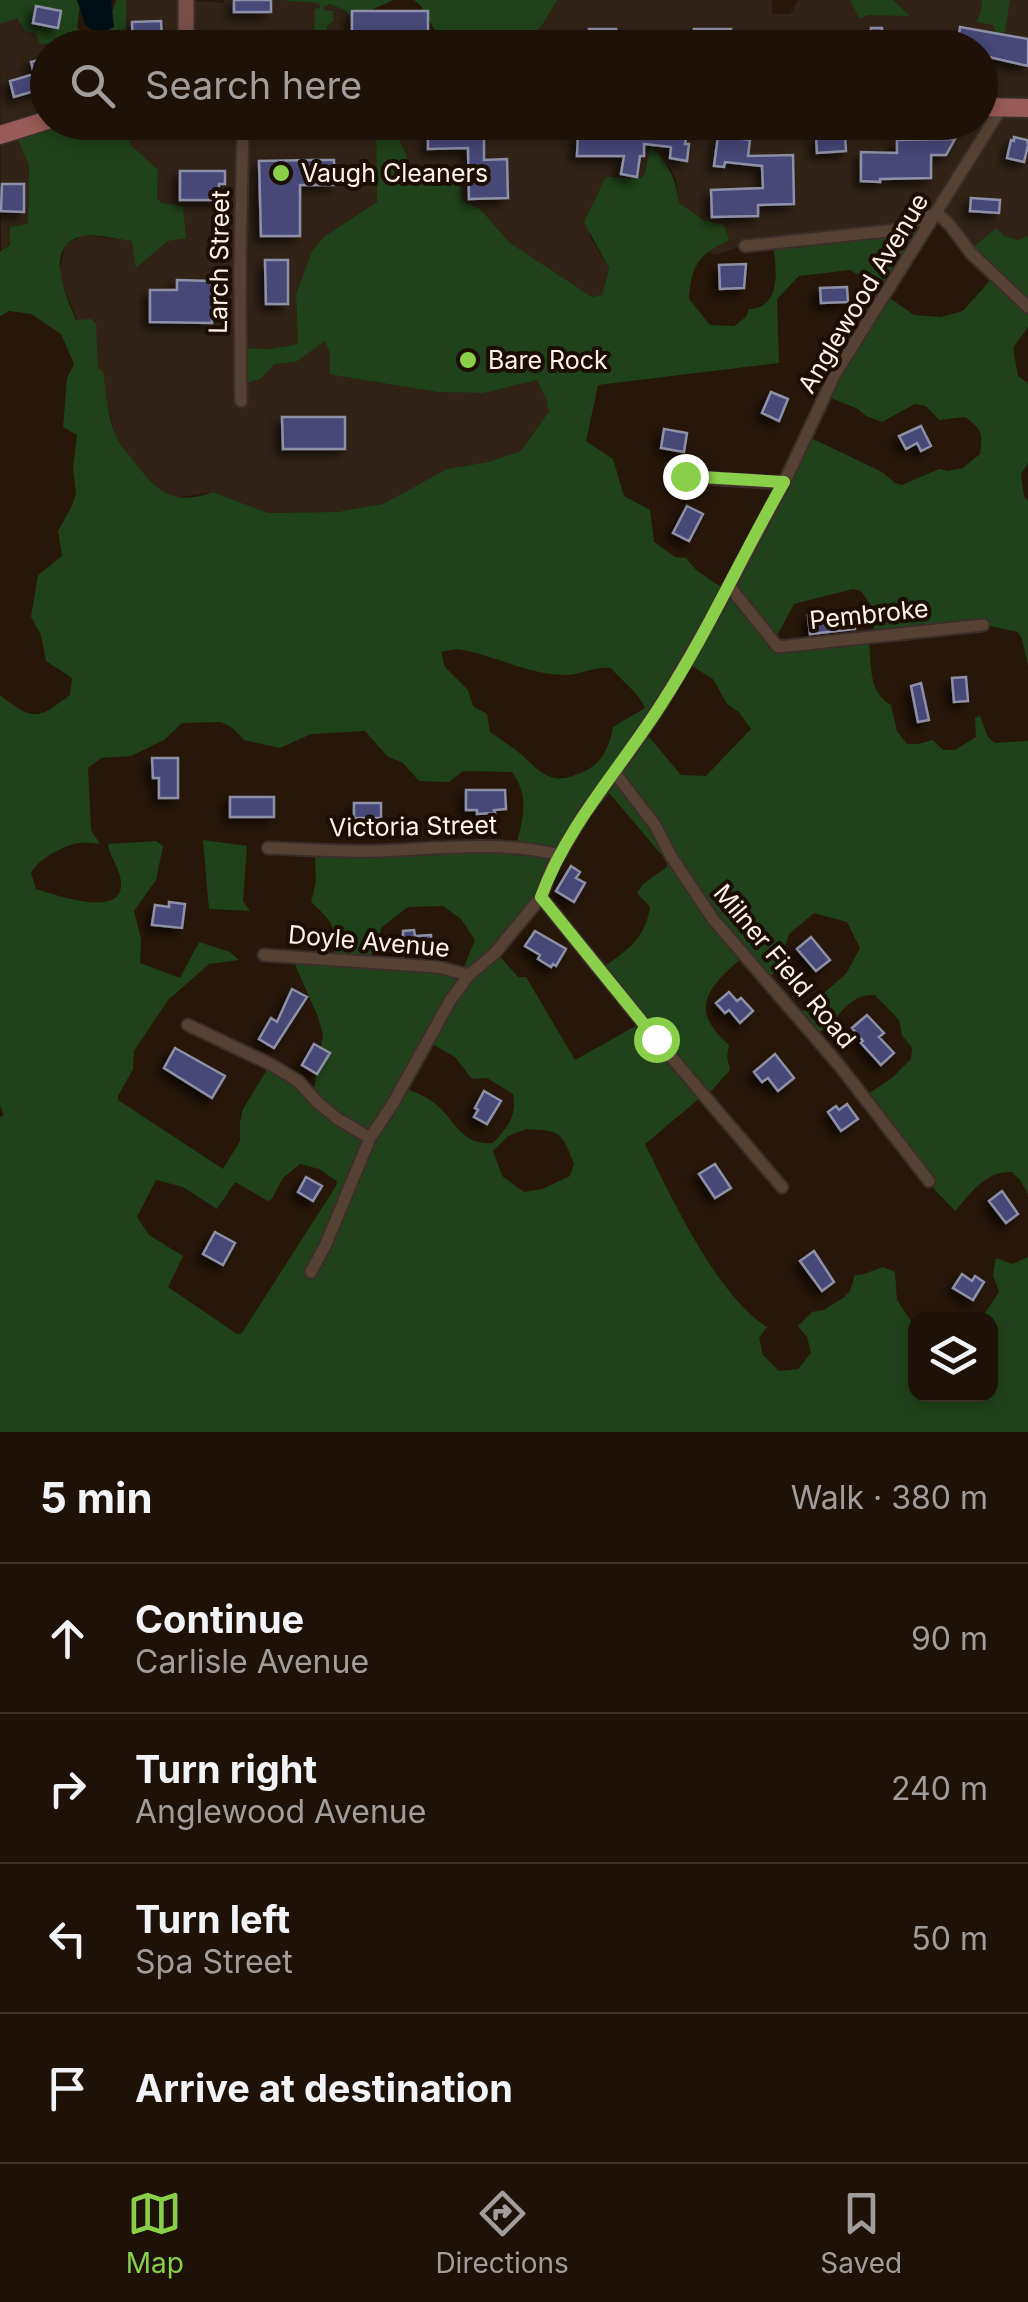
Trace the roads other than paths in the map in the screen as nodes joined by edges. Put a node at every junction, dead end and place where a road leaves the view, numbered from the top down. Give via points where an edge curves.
1 (186, 0) edge
2 (186, 30) edge
3 (998, 108) edge
4 (1002, 108) junction
5 (1028, 108) edge
6 (998, 114) edge
7 (30, 125) edge
8 (0, 134) edge
9 (243, 140) edge
10 (982, 140) edge
11 (937, 213) junction
12 (744, 246) dead end
13 (1028, 308) edge
14 (241, 402) dead end
15 (685, 476) dead end
16 (784, 482) junction
17 (729, 586) junction
18 (983, 625) dead end
19 (615, 773) junction
20 (268, 848) dead end
21 (559, 855) junction
22 (541, 897) junction
23 (264, 955) dead end
24 (469, 975) junction
25 (188, 1025) dead end
26 (370, 1138) junction
27 (929, 1181) dead end
28 (782, 1187) dead end
29 (311, 1272) dead end

1 - 2 main road
3 - 4 main road
4 - 5 main road
4 - 6 street, Anglewood Avenue
7 - 8 main road
9 - 14 street, Larch Street
10 - 11 street, Anglewood Avenue
11 - 12 street via 896,230
11 - 13 street
11 - 16 street, Anglewood Avenue via 835,374
15 - 16 street
16 - 17 street, Anglewood Avenue
17 - 18 street, Pembroke via 778,647
17 - 19 street, Anglewood Avenue
19 - 21 street, Anglewood Avenue
19 - 27 street, Milner Field Road via 713,920
20 - 21 street, Victoria Street via 485,847
21 - 22 street, Anglewood Avenue
22 - 24 street, Anglewood Avenue
22 - 28 street
23 - 24 street, Doyle Avenue via 438,966
24 - 26 street, Anglewood Avenue
25 - 26 street via 298,1081
26 - 29 street, Anglewood Avenue

